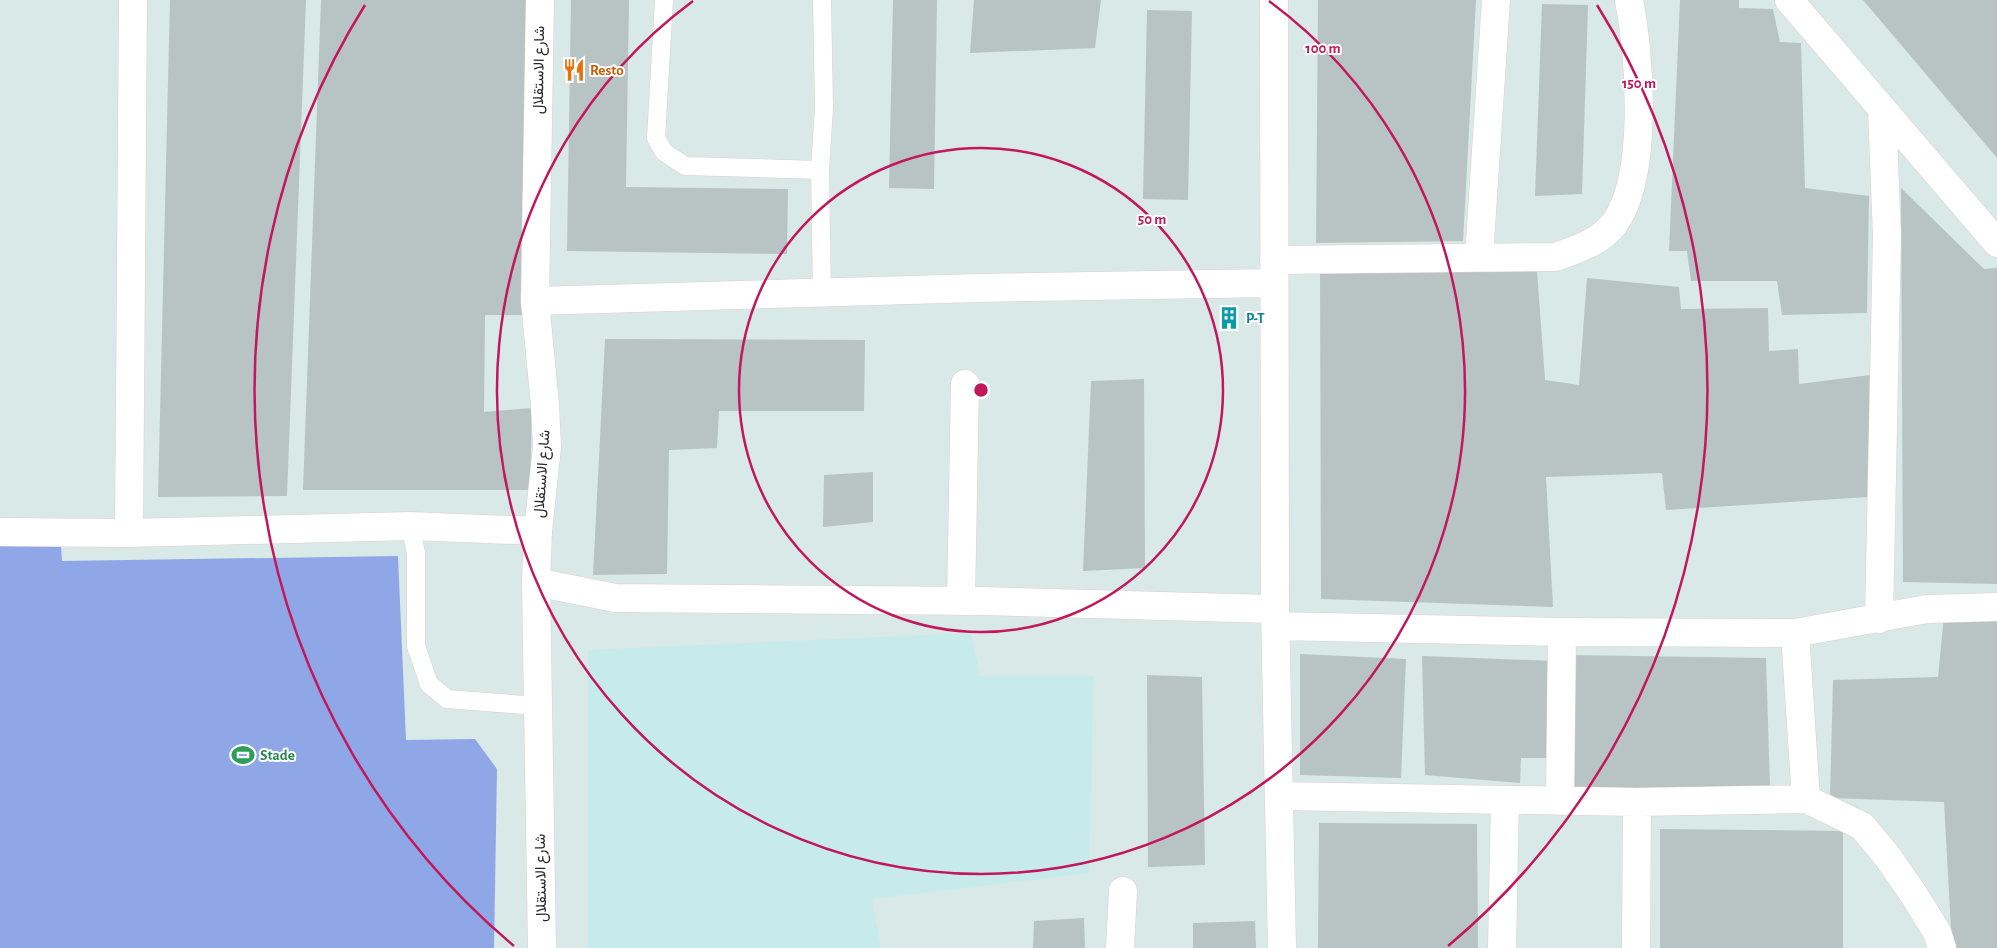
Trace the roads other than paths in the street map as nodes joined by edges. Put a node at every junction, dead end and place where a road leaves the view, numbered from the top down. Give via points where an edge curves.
1 (133, 0) edge
2 (540, 0) edge
3 (664, 0) edge
4 (822, 0) edge
5 (1274, 0) edge
6 (1496, 0) edge
7 (1629, 0) edge
8 (1789, 0) edge
9 (1882, 110) junction
10 (820, 170) junction
11 (1997, 242) edge
12 (1479, 257) junction
13 (1274, 272) junction
14 (822, 294) junction
15 (535, 301) junction
16 (964, 384) dead end
17 (410, 526) junction
18 (538, 531) junction
19 (0, 532) edge
20 (129, 533) junction
21 (536, 582) junction
22 (961, 601) junction
23 (1997, 607) edge
24 (1275, 618) junction
25 (1879, 619) junction
26 (1562, 632) junction
27 (1795, 633) junction
28 (537, 706) junction
29 (1279, 796) junction
30 (1806, 799) junction
31 (1505, 800) junction
32 (1560, 801) junction
33 (1637, 802) junction
34 (1123, 891) dead end
35 (542, 948) edge
36 (1120, 948) edge
37 (1282, 948) edge
38 (1502, 948) edge
39 (1636, 948) edge
40 (1942, 948) edge

1 - 20 street
2 - 15 street, شارع الاستقلال
3 - 10 lane via 656,138 664,152 685,166
4 - 10 lane via 824,107
5 - 13 street
6 - 12 street
7 - 12 street via 1636,60 1638,127 1631,188 1613,224 1587,246 1555,257
8 - 9 street
9 - 11 street
9 - 25 street via 1887,236
10 - 14 lane
12 - 13 street
13 - 14 street
13 - 24 street
14 - 15 street
15 - 18 street, شارع الاستقلال via 547,447
16 - 22 street
17 - 18 street
17 - 20 street
17 - 28 lane via 416,553 416,646 429,684 447,700
18 - 21 street, شارع الاستقلال
19 - 20 street
21 - 22 street via 615,598
21 - 28 street, شارع الاستقلال
22 - 24 street
23 - 25 street via 1927,610
24 - 26 street
24 - 29 street
25 - 27 street
26 - 27 street
26 - 32 street
27 - 30 street
28 - 35 street, شارع الاستقلال
29 - 31 street
29 - 37 street
30 - 33 street
30 - 40 street via 1862,826 1912,892 1937,932
31 - 32 street
31 - 38 street
32 - 33 street
33 - 39 street
34 - 36 street

